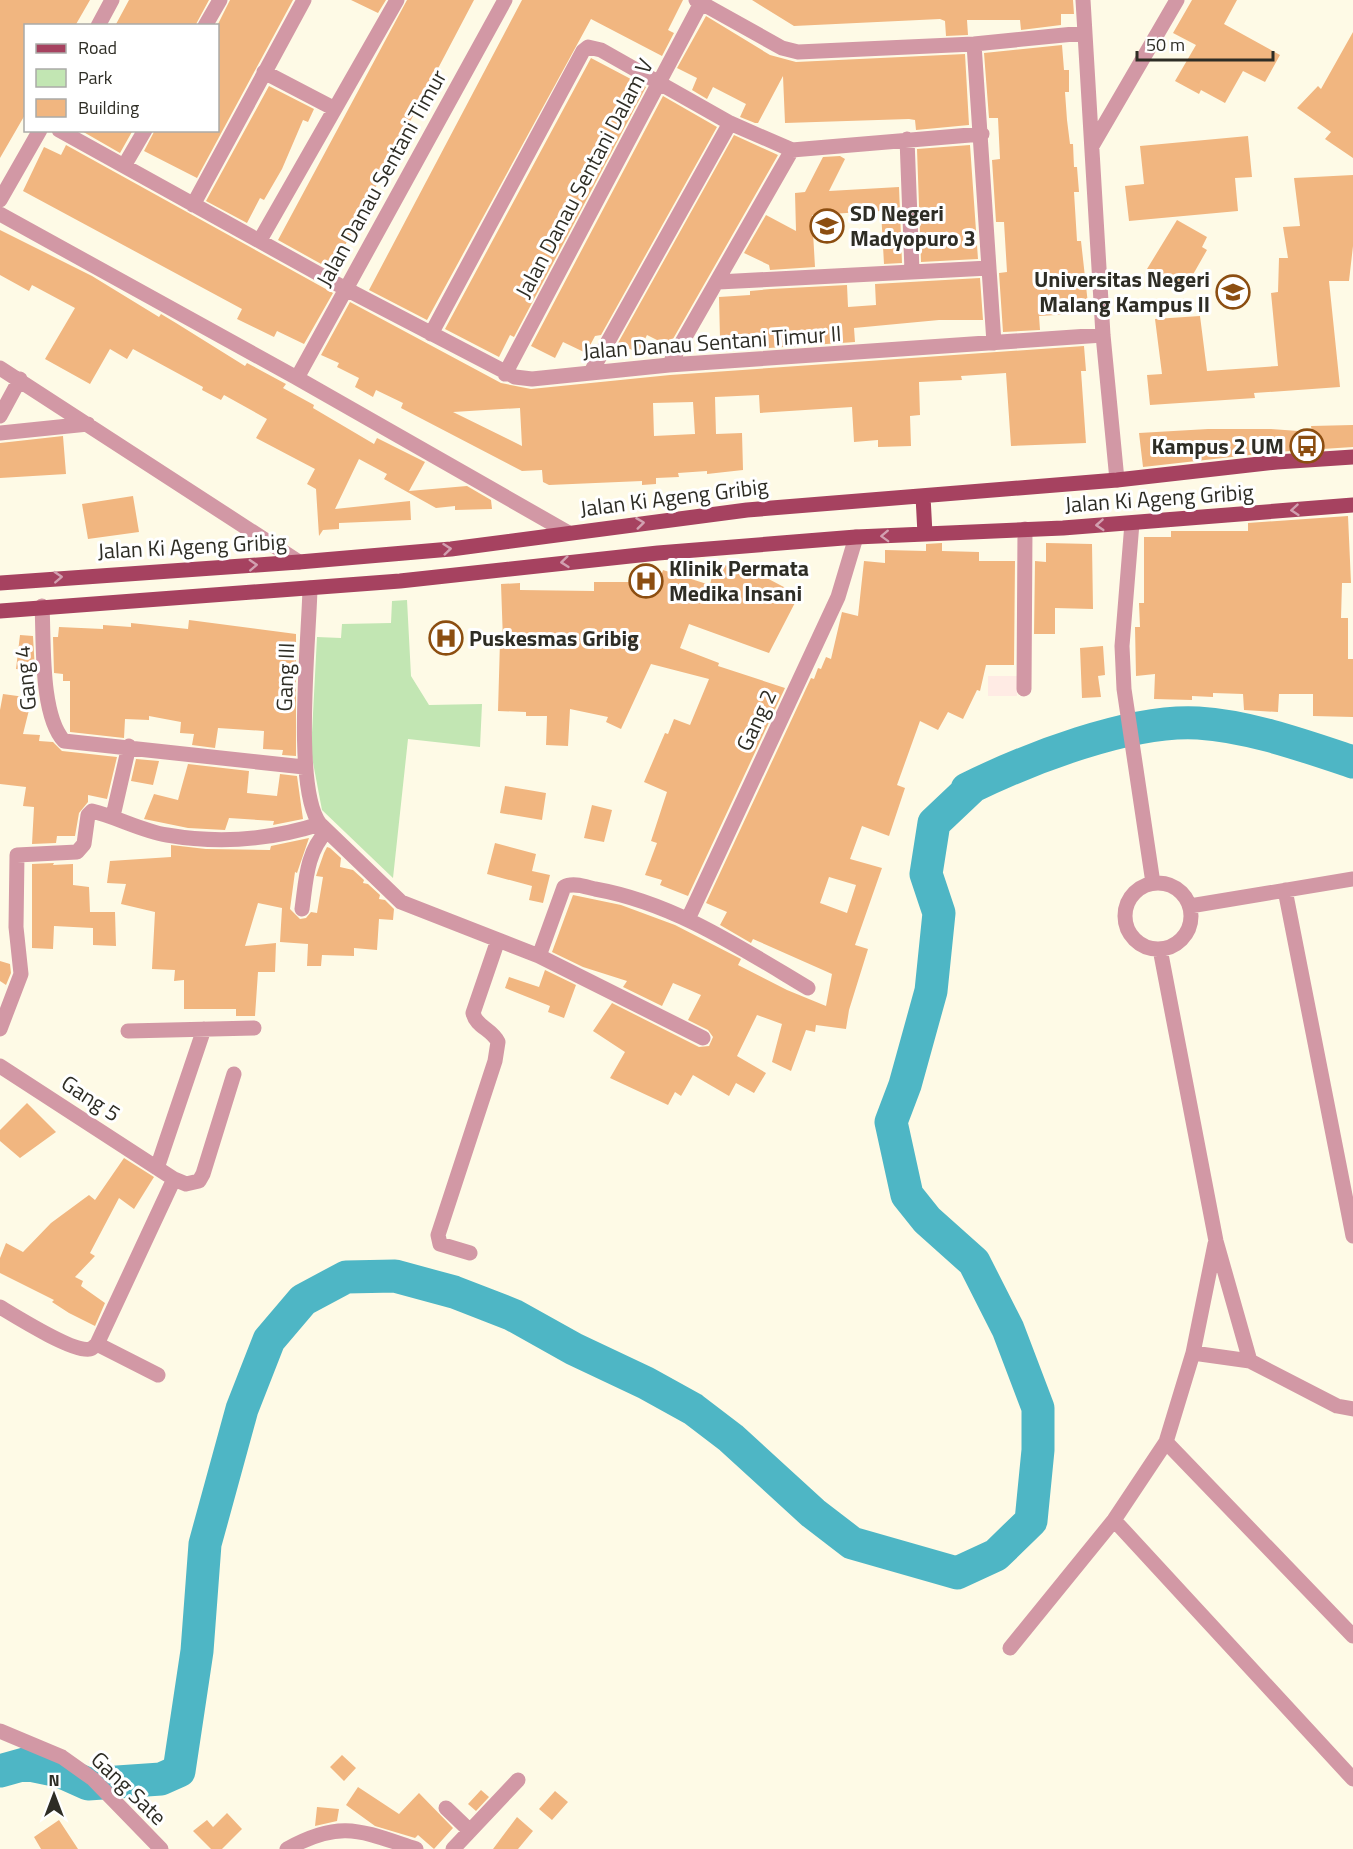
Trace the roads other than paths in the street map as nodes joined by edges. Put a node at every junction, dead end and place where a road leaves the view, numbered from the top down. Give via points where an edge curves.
1 (112, 0) edge
2 (220, 0) edge
3 (304, 0) edge
4 (397, 0) edge
5 (505, 0) edge
6 (1083, 0) edge
7 (1178, 0) edge
8 (699, 1) edge
9 (99, 24) edge
10 (206, 24) edge
11 (1084, 33) junction
12 (974, 44) junction
13 (264, 72) junction
14 (659, 84) junction
15 (333, 108) junction
16 (730, 123) junction
17 (39, 132) edge
18 (63, 132) edge
19 (144, 132) edge
20 (982, 134) junction
21 (907, 140) junction
22 (1092, 146) junction
23 (792, 150) junction
24 (124, 166) junction
25 (0, 200) edge
26 (193, 205) junction
27 (0, 214) edge
28 (260, 240) junction
29 (989, 268) junction
30 (912, 272) junction
31 (718, 282) junction
32 (346, 289) junction
33 (431, 334) junction
34 (1103, 335) junction
35 (994, 343) junction
36 (669, 365) junction
37 (0, 368) edge
38 (591, 372) junction
39 (505, 374) junction
40 (297, 378) junction
41 (20, 379) junction
42 (0, 416) edge
43 (88, 424) junction
44 (0, 433) edge
45 (1353, 457) edge
46 (1117, 480) junction
47 (923, 496) junction
48 (1353, 505) edge
49 (1132, 523) junction
50 (1025, 529) junction
51 (567, 532) junction
52 (925, 534) junction
53 (856, 537) junction
54 (298, 562) junction
55 (0, 582) edge
56 (310, 588) junction
57 (42, 606) junction
58 (0, 611) edge
59 (1024, 689) dead end
60 (129, 746) junction
61 (304, 767) junction
62 (113, 816) junction
63 (323, 828) junction
64 (1353, 879) edge
65 (1153, 883) junction
66 (1284, 890) junction
67 (1190, 906) junction
68 (302, 909) dead end
69 (688, 919) junction
70 (498, 940) junction
71 (1160, 949) junction
72 (539, 956) junction
73 (808, 988) dead end
74 (254, 1028) dead end
75 (0, 1029) edge
76 (204, 1029) junction
77 (128, 1031) dead end
78 (703, 1038) dead end
79 (0, 1066) edge
80 (234, 1074) dead end
81 (157, 1168) junction
82 (174, 1179) junction
83 (1353, 1236) edge
84 (1216, 1241) junction
85 (471, 1253) dead end
86 (0, 1307) edge
87 (97, 1344) junction
88 (1193, 1353) junction
89 (1250, 1361) junction
90 (158, 1375) dead end
91 (1353, 1409) edge
92 (1166, 1442) junction
93 (1114, 1520) junction
94 (1353, 1636) edge
95 (1010, 1648) dead end
96 (0, 1731) edge
97 (1353, 1779) edge
98 (518, 1780) dead end
99 (446, 1808) dead end
100 (471, 1831) junction
101 (156, 1845) edge
102 (287, 1849) edge
103 (416, 1849) edge
104 (453, 1849) edge

1 - 9 street
2 - 10 street
3 - 13 street
4 - 15 street
5 - 32 street, Jalan Danau Sentani Timur
6 - 11 street
7 - 22 street
8 - 12 street via 782,48 798,52
8 - 14 street, Jalan Danau Sentani Dalam V
11 - 12 street
11 - 22 street
12 - 20 street
13 - 15 street
13 - 26 street
14 - 16 street
14 - 33 street via 598,48 585,49
14 - 39 street, Jalan Danau Sentani Dalam V
15 - 28 street
16 - 23 street
16 - 38 street
17 - 25 street
18 - 24 street, Jalan Danau Sentani Timur II
19 - 24 street
20 - 21 street
20 - 29 street
21 - 23 street
21 - 30 street
22 - 34 street
23 - 31 street
24 - 26 street, Jalan Danau Sentani Timur II
26 - 28 street, Jalan Danau Sentani Timur II
27 - 40 street
28 - 32 street, Jalan Danau Sentani Timur II
29 - 30 street
29 - 35 street
30 - 31 street
31 - 36 street
32 - 33 street, Jalan Danau Sentani Timur II
32 - 40 street, Jalan Danau Sentani Timur
33 - 39 street, Jalan Danau Sentani Timur II
34 - 35 street, Jalan Danau Sentani Timur II
34 - 46 street
35 - 36 street, Jalan Danau Sentani Timur II
36 - 38 street, Jalan Danau Sentani Timur II
37 - 41 street
38 - 39 street, Jalan Danau Sentani Timur II via 532,379
40 - 51 street
41 - 42 street
41 - 43 street
43 - 44 street
43 - 54 street
45 - 46 main road, Jalan Ki Ageng Gribig
46 - 47 main road, Jalan Ki Ageng Gribig
51 -> 47 main road, Jalan Ki Ageng Gribig via 747,510
47 - 52 main road
48 -> 49 main road, Jalan Ki Ageng Gribig
49 -> 50 main road, Jalan Ki Ageng Gribig
49 - 65 street via 1122,646 1124,689
50 - 52 main road, Jalan Ki Ageng Gribig
50 - 59 street
54 -> 51 main road, Jalan Ki Ageng Gribig via 451,549
52 -> 53 main road, Jalan Ki Ageng Gribig
53 -> 56 main road, Jalan Ki Ageng Gribig
53 - 69 street, Gang 2 via 838,597
55 -> 54 main road, Jalan Ki Ageng Gribig
56 - 57 main road, Jalan Ki Ageng Gribig
56 - 61 street, Gang III
57 - 58 main road, Jalan Ki Ageng Gribig
57 - 60 street, Gang 4 via 48,692 55,726 64,741
60 - 61 street
60 - 62 street
61 - 63 street, Gang III via 311,810
62 - 63 street via 166,835 214,838 269,838
62 - 75 street via 90,812 84,844 77,852 15,856 21,975
63 - 68 street via 310,859
63 - 70 street via 401,902
64 - 66 street
65 - 67 street via 1171,885 1186,897
65 - 71 street via 1133,894 1127,903 1126,926 1139,944
66 - 67 street
66 - 83 street
67 - 71 street via 1192,916 1186,935
69 - 72 street via 611,892 568,885
69 - 73 street
70 - 72 street
70 - 85 street via 473,1013 475,1021 498,1042 495,1061 438,1235 440,1244
71 - 84 street
72 - 78 street
74 - 76 street
76 - 77 street
76 - 81 street
79 - 81 street, Gang 5
80 - 82 street via 199,1181 192,1184
81 - 82 street, Gang 5
82 - 87 street
84 - 88 street
84 - 89 street
86 - 87 street via 60,1341 82,1349
87 - 90 street
88 - 89 street
88 - 92 street
89 - 91 street via 1337,1406
92 - 93 street
92 - 94 street
93 - 95 street
93 - 97 street
96 - 101 street, Gang Sate via 62,1757 93,1779
98 - 100 street
99 - 100 street
100 - 104 street
102 - 103 street via 312,1835 348,1829

